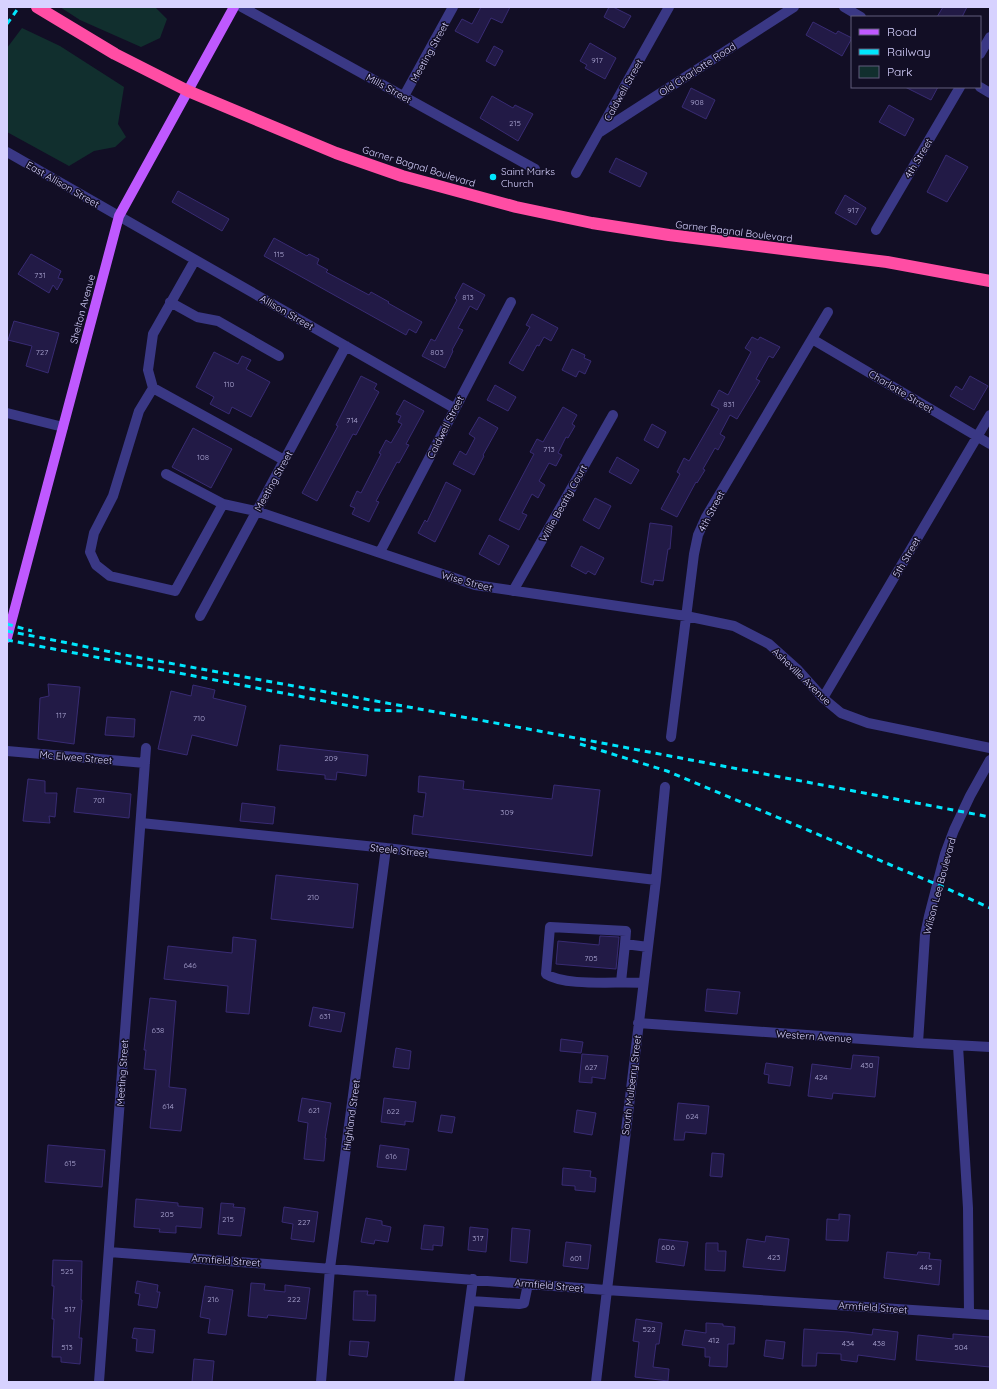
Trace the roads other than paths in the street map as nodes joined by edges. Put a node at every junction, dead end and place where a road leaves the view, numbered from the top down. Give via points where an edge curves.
1 (37, 7) edge
2 (234, 7) edge
3 (242, 7) edge
4 (454, 7) edge
5 (669, 7) edge
6 (794, 7) edge
7 (844, 7) edge
8 (859, 16) edge
9 (990, 37) edge
10 (981, 52) edge
11 (959, 88) edge
12 (981, 88) edge
13 (188, 91) junction
14 (990, 93) edge
15 (404, 96) junction
16 (600, 132) junction
17 (7, 152) edge
18 (535, 169) dead end
19 (576, 173) dead end
20 (119, 216) junction
21 (876, 230) dead end
22 (195, 260) junction
23 (990, 281) edge
24 (170, 302) junction
25 (511, 302) dead end
26 (828, 312) dead end
27 (812, 339) junction
28 (346, 346) junction
29 (279, 356) dead end
30 (153, 388) junction
31 (454, 408) junction
32 (7, 413) edge
33 (613, 415) dead end
34 (990, 415) edge
35 (63, 427) junction
36 (977, 436) junction
37 (990, 444) edge
38 (284, 460) junction
39 (166, 474) dead end
40 (223, 504) junction
41 (256, 511) junction
42 (380, 552) junction
43 (513, 591) junction
44 (200, 616) dead end
45 (686, 616) junction
46 (7, 638) edge
47 (823, 698) junction
48 (671, 737) dead end
49 (146, 748) dead end
50 (990, 748) edge
51 (7, 751) edge
52 (990, 760) edge
53 (145, 763) junction
54 (665, 787) dead end
55 (141, 823) junction
56 (386, 848) junction
57 (656, 880) junction
58 (625, 944) junction
59 (648, 947) junction
60 (621, 982) junction
61 (643, 983) junction
62 (638, 1023) junction
63 (918, 1044) junction
64 (958, 1046) junction
65 (990, 1047) edge
66 (109, 1252) junction
67 (330, 1268) junction
68 (473, 1279) junction
69 (528, 1284) junction
70 (606, 1290) junction
71 (471, 1301) junction
72 (969, 1314) junction
73 (990, 1315) edge
74 (99, 1382) edge
75 (322, 1382) edge
76 (459, 1382) edge
77 (596, 1382) edge

1 - 13 highway, Garner Bagnal Boulevard via 114,54
2 - 13 main road, Shelton Avenue
3 - 15 street, Mills Street
4 - 15 street, Meeting Street
5 - 16 street, Caldwell Street
6 - 16 street, Old Charlotte Road
7 - 8 street
9 - 10 street
11 - 21 street, 4th Street
12 - 14 street
13 - 20 main road, Shelton Avenue
13 - 23 highway, Garner Bagnal Boulevard via 336,153 402,176 516,207 615,227 887,262
15 - 18 street, Mills Street
16 - 19 street, Caldwell Street
17 - 20 street, East Allison Street
20 - 22 street, Allison Street
20 - 35 main road, Shelton Avenue
22 - 24 street
22 - 28 street, Allison Street
24 - 29 street via 197,317 218,321
24 - 30 street via 153,334 148,370
25 - 31 street, Caldwell Street
26 - 27 street, 4th Street
27 - 36 street, Charlotte Street
27 - 45 street, 4th Street via 706,517 698,535 694,554
28 - 31 street, Allison Street
28 - 38 street, Meeting Street
30 - 38 street
30 - 40 street via 139,411 112,496 94,533 90,552 96,565 110,576 174,591
31 - 42 street, Caldwell Street
32 - 35 street
33 - 43 street, Willie Beatty Court
34 - 36 street, 5th Street
35 - 46 main road, Shelton Avenue
36 - 37 street, Charlotte Street
36 - 47 street, 5th Street
38 - 41 street, Meeting Street
39 - 40 street, Wise Street
40 - 41 street, Wise Street
41 - 42 street, Wise Street
41 - 44 street, Meeting Street
42 - 43 street, Wise Street via 475,585
43 - 45 street, Wise Street
45 - 47 street, Asheville Avenue via 734,626 769,644 798,670
45 - 48 street, 4th Street
47 - 50 street, Asheville Avenue via 841,713 868,723
49 - 53 street, Meeting Street
51 - 53 street, Mc Elwee Street
52 - 63 street, Wilson Lee Boulevard via 970,796 945,854 925,935
53 - 55 street, Meeting Street
54 - 57 street, South Mulberry Street
55 - 56 street, Steele Street
55 - 66 street, Meeting Street
56 - 57 street, Steele Street
56 - 67 street, Highland Street
57 - 59 street, South Mulberry Street
58 - 59 street
58 - 60 street
58 - 60 street via 626,931 550,927 546,974 560,980
59 - 61 street, South Mulberry Street
60 - 61 street
61 - 62 street, South Mulberry Street
62 - 63 street, Western Avenue
62 - 70 street, South Mulberry Street
63 - 64 street, Western Avenue
64 - 65 street, Western Avenue
64 - 72 street via 968,1208
66 - 67 street, Armfield Street
66 - 74 street, Meeting Street
67 - 68 street, Armfield Street
67 - 75 street, Highland Street
68 - 69 street, Armfield Street
68 - 71 street
69 - 70 street, Armfield Street
69 - 71 street via 524,1303
70 - 72 street, Armfield Street
70 - 77 street, South Mulberry Street
71 - 76 street
72 - 73 street, Armfield Street

